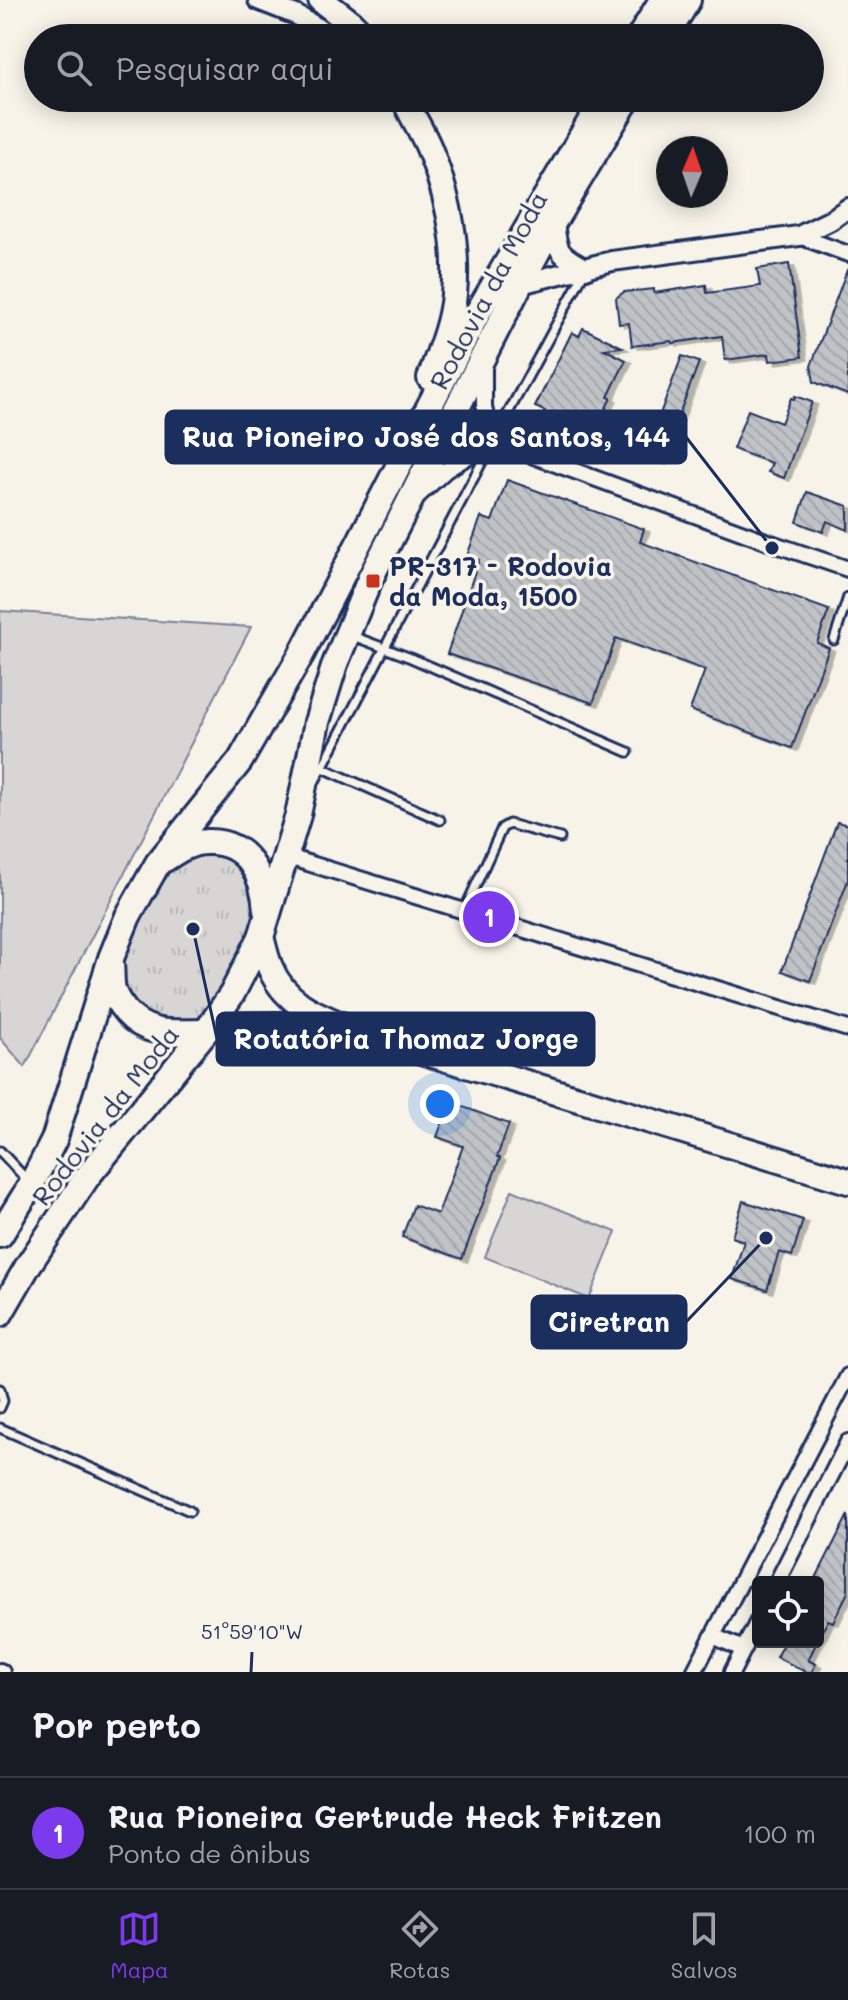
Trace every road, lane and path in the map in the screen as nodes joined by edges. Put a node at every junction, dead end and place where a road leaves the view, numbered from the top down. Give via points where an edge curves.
1 (258, 0) edge
2 (321, 0) edge
3 (662, 0) edge
4 (688, 0) edge
5 (311, 24) edge
6 (352, 24) edge
7 (647, 24) edge
8 (673, 24) edge
9 (408, 112) edge
10 (596, 112) edge
11 (620, 112) edge
12 (848, 208) edge
13 (554, 221) junction
14 (799, 236) junction
15 (848, 254) edge
16 (586, 269) junction
17 (520, 284) junction
18 (484, 357) junction
19 (493, 441) junction
20 (399, 466) junction
21 (405, 508) junction
22 (848, 569) edge
23 (848, 597) edge
24 (348, 634) junction
25 (834, 640) dead end
26 (385, 647) junction
27 (628, 752) dead end
28 (315, 765) junction
29 (440, 820) dead end
30 (560, 838) dead end
31 (285, 856) junction
32 (158, 863) junction
33 (464, 911) junction
34 (264, 929) junction
35 (111, 958) junction
36 (207, 1029) junction
37 (848, 1029) edge
38 (358, 1032) junction
39 (0, 1151) edge
40 (848, 1181) edge
41 (31, 1185) junction
42 (4, 1222) edge
43 (0, 1314) edge
44 (848, 1376) edge
45 (0, 1389) edge
46 (0, 1408) edge
47 (0, 1428) edge
48 (848, 1442) edge
49 (190, 1511) dead end
50 (780, 1576) edge
51 (752, 1632) edge
52 (713, 1636) junction
53 (743, 1649) junction
54 (694, 1672) edge
55 (732, 1672) edge

1 - 5 street
2 - 6 highway
3 - 7 highway
4 - 8 highway
9 - 20 highway via 447,197 455,243 454,296
10 - 20 highway, Rodovia da Moda via 478,312
11 - 13 highway, Rodovia da Moda
12 - 14 street
13 - 16 street via 560,252
13 - 17 highway, Rodovia da Moda
14 - 15 street
14 - 16 street
16 - 17 street
16 - 19 lane
17 - 18 highway, Rodovia da Moda
18 - 19 street via 484,408
18 - 21 highway, Rodovia da Moda
19 - 21 street via 446,470
19 - 22 street
19 - 26 lane
20 - 32 highway, Rodovia da Moda via 240,761
21 - 24 highway, Rodovia da Moda
23 - 25 lane
24 - 26 lane
24 - 28 highway, Rodovia da Moda via 317,722
26 - 27 lane
26 - 28 lane
28 - 29 lane
28 - 31 highway, Rodovia da Moda
30 - 33 lane via 509,824 502,828
31 - 33 street
31 - 34 highway, Rodovia da Moda
32 - 34 highway via 184,847 206,842 243,854 257,869 265,895
32 - 35 highway
33 - 37 street
34 - 36 highway via 232,994
34 - 38 highway via 270,969 283,991 302,1008
35 - 36 highway via 113,990 134,1022 158,1032
35 - 41 highway, Rodovia da Moda via 54,1140
36 - 38 highway via 284,1025
36 - 43 highway, Rodovia da Moda via 87,1177
38 - 40 highway
39 - 41 lane
41 - 42 highway, Rodovia da Moda
44 - 52 street
45 - 46 lane
47 - 49 lane
48 - 50 street
51 - 53 street
52 - 53 street
52 - 54 street
53 - 55 street

